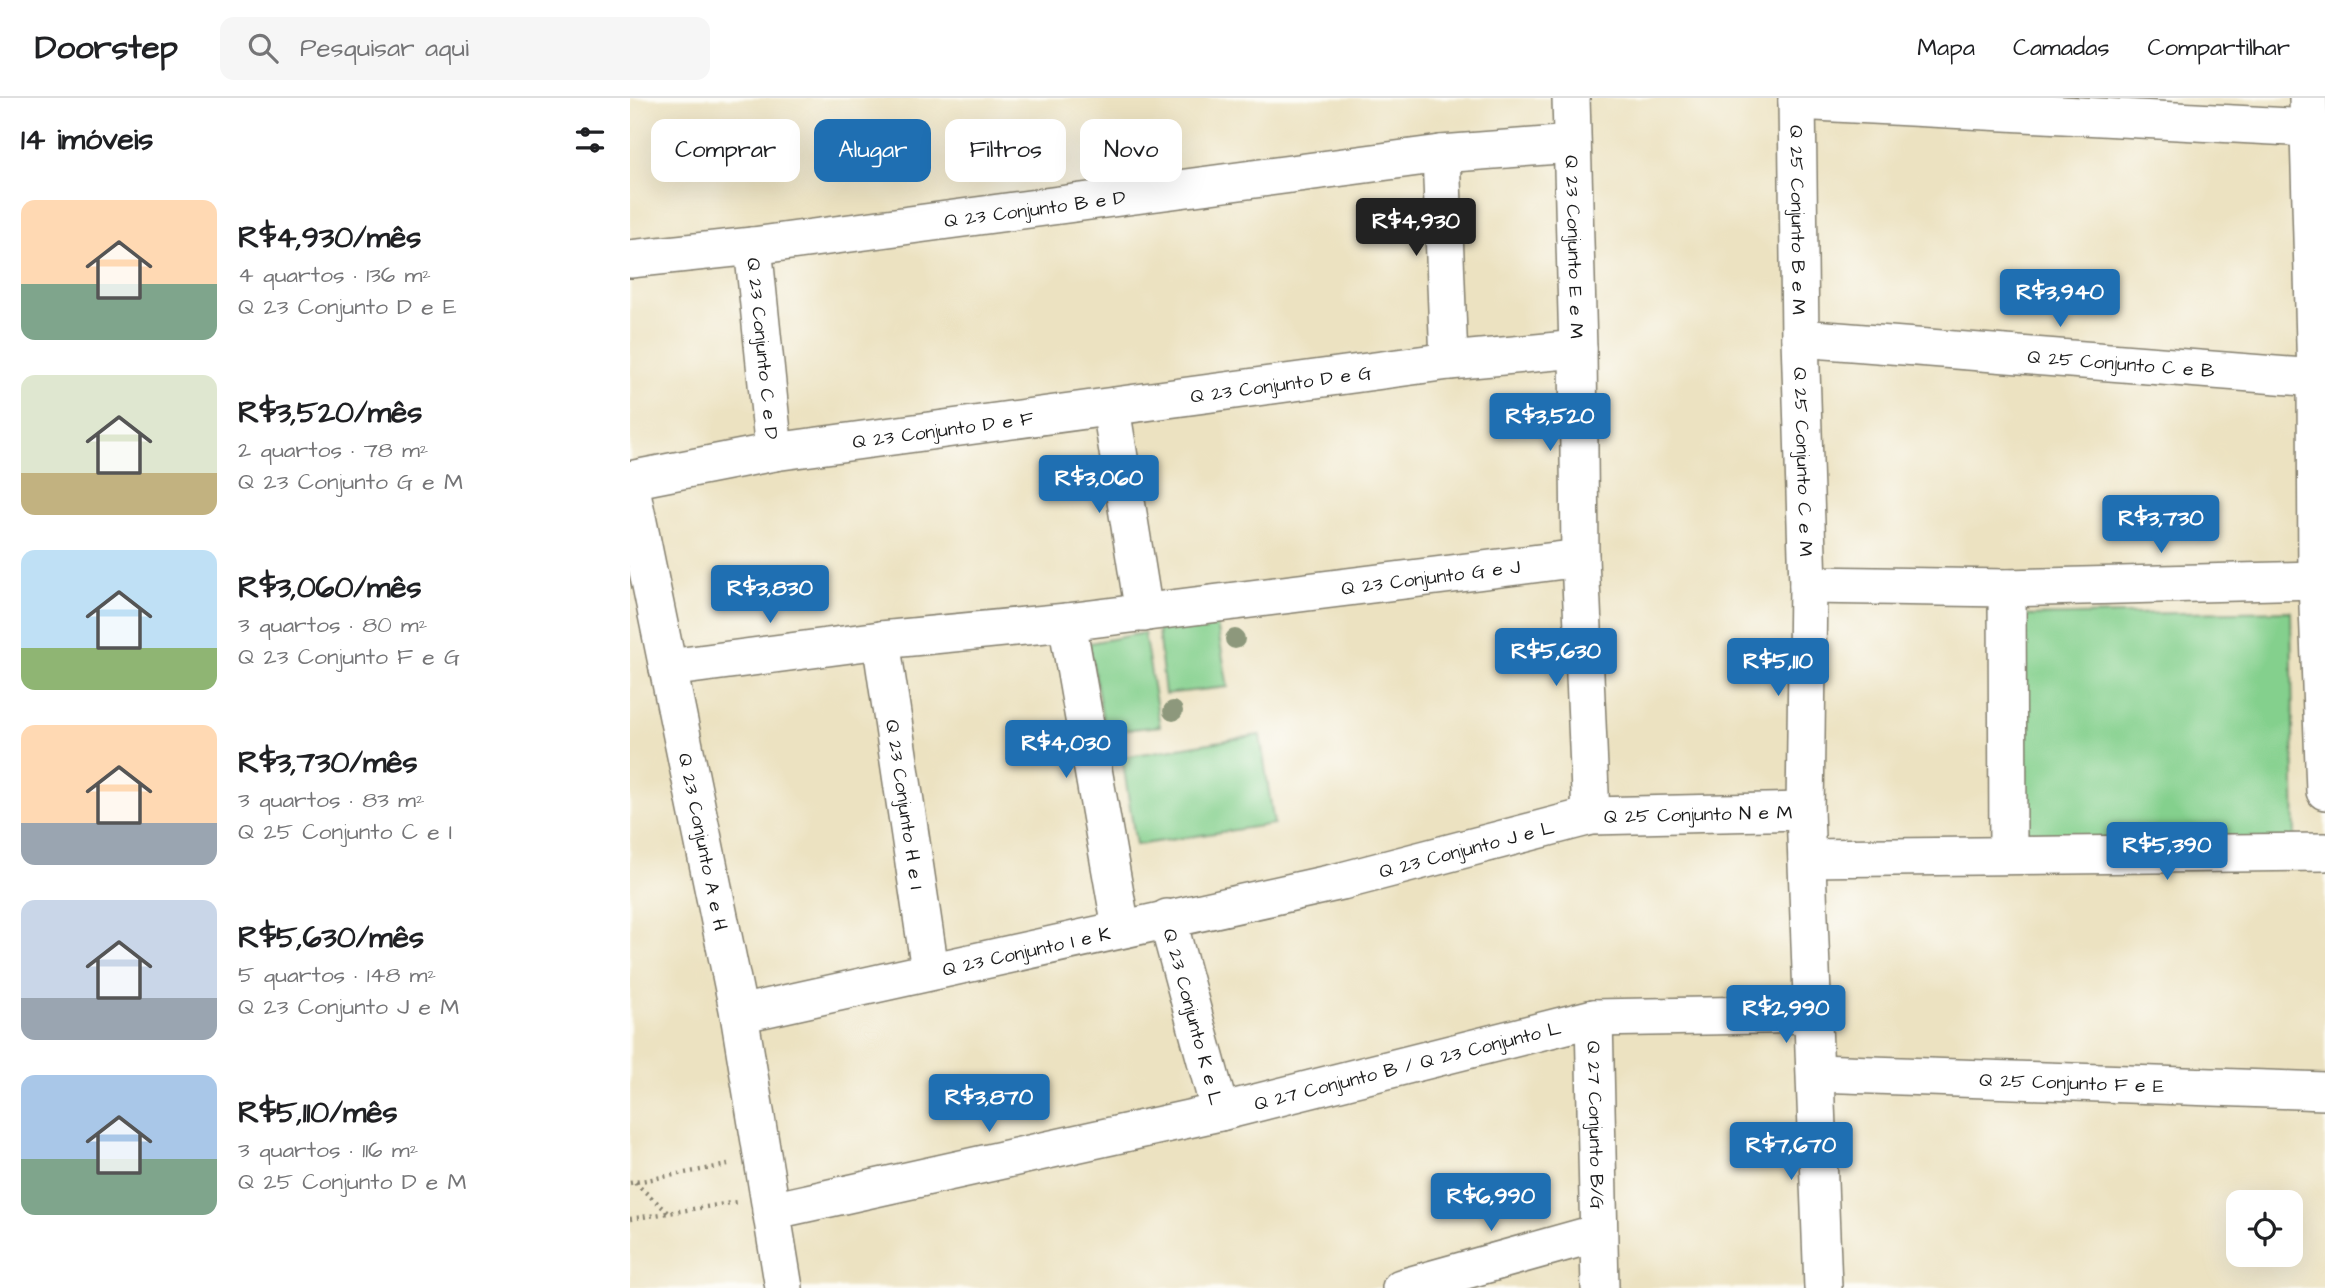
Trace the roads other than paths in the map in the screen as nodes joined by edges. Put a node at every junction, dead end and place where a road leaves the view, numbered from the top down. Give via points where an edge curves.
1 (1571, 98) edge
2 (1797, 99) edge
3 (2309, 113) edge
4 (1572, 144) junction
5 (1441, 154) junction
6 (753, 246) junction
7 (630, 259) edge
8 (1800, 338) junction
9 (1578, 349) junction
10 (1449, 361) junction
11 (2316, 378) junction
12 (1111, 408) junction
13 (774, 452) junction
14 (630, 481) edge
15 (1580, 558) junction
16 (2317, 580) junction
17 (1808, 585) junction
18 (2007, 588) junction
19 (1143, 612) junction
20 (1067, 622) junction
21 (881, 640) junction
22 (668, 668) junction
23 (2323, 677) edge
24 (2325, 791) edge
25 (1805, 811) junction
26 (1591, 816) junction
27 (2325, 852) edge
28 (2008, 855) junction
29 (1807, 858) junction
30 (1167, 918) junction
31 (1121, 928) junction
32 (930, 970) junction
33 (739, 1013) junction
34 (1813, 1014) junction
35 (1594, 1018) junction
36 (1816, 1073) junction
37 (2325, 1091) edge
38 (1220, 1112) junction
39 (767, 1186) junction
40 (1598, 1233) junction
41 (784, 1288) edge
42 (1401, 1288) edge
43 (1600, 1288) edge
44 (1823, 1288) edge

1 - 4 street, Q 23 Conjunto E e M
2 - 3 street
2 - 8 street, Q 25 Conjunto B e M
3 - 11 street
4 - 5 street, Q 23 Conjunto B e D
4 - 9 street, Q 23 Conjunto E e M
5 - 6 street, Q 23 Conjunto B e D
5 - 10 street
6 - 7 street, Q 23 Conjunto B e D
6 - 13 street, Q 23 Conjunto C e D
8 - 11 street, Q 25 Conjunto C e B
8 - 17 street, Q 25 Conjunto C e M
9 - 10 street, Q 23 Conjunto D e G
9 - 15 street, Q 23 Conjunto E e M
10 - 12 street, Q 23 Conjunto D e G
11 - 16 street
12 - 13 street, Q 23 Conjunto D e F
12 - 19 street
13 - 14 street, Q 23 Conjunto D e F
14 - 22 street, Q 23 Conjunto A e H
15 - 19 street, Q 23 Conjunto G e J
15 - 26 street, Q 23 Conjunto E e M
16 - 18 street
16 - 23 street
17 - 18 street
17 - 25 street, Q 25 Conjunto C e M
18 - 28 street
19 - 20 street, Q 23 Conjunto G e J
20 - 21 street, Q 23 Conjunto G e J
20 - 31 street
21 - 22 street, Q 23 Conjunto G e J
21 - 32 street, Q 23 Conjunto H e I
22 - 33 street, Q 23 Conjunto A e H
23 - 24 street
25 - 26 street, Q 25 Conjunto N e M
25 - 29 street, Q 25 Conjunto C e M
26 - 30 street, Q 23 Conjunto J e L via 1342,881
27 - 28 street
28 - 29 street
29 - 34 street, Q 25 Conjunto C e M
30 - 31 street, Q 23 Conjunto I e K
30 - 38 street, Q 23 Conjunto K e L
31 - 32 street, Q 23 Conjunto I e K
32 - 33 street, Q 23 Conjunto I e K
33 - 39 street, Q 23 Conjunto A e H
34 - 35 street, Q 27 Conjunto B / Q 23 Conjunto L
34 - 36 street, Q 25 Conjunto C e M
35 - 38 street, Q 27 Conjunto B / Q 23 Conjunto L
35 - 40 street, Q 27 Conjunto B/G
36 - 37 street, Q 25 Conjunto F e E
36 - 44 street, Q 25 Conjunto C e M
38 - 39 street, Q 27 Conjunto B / Q 23 Conjunto L
39 - 41 street, Q 23 Conjunto A e H
40 - 42 street
40 - 43 street, Q 27 Conjunto B/G

